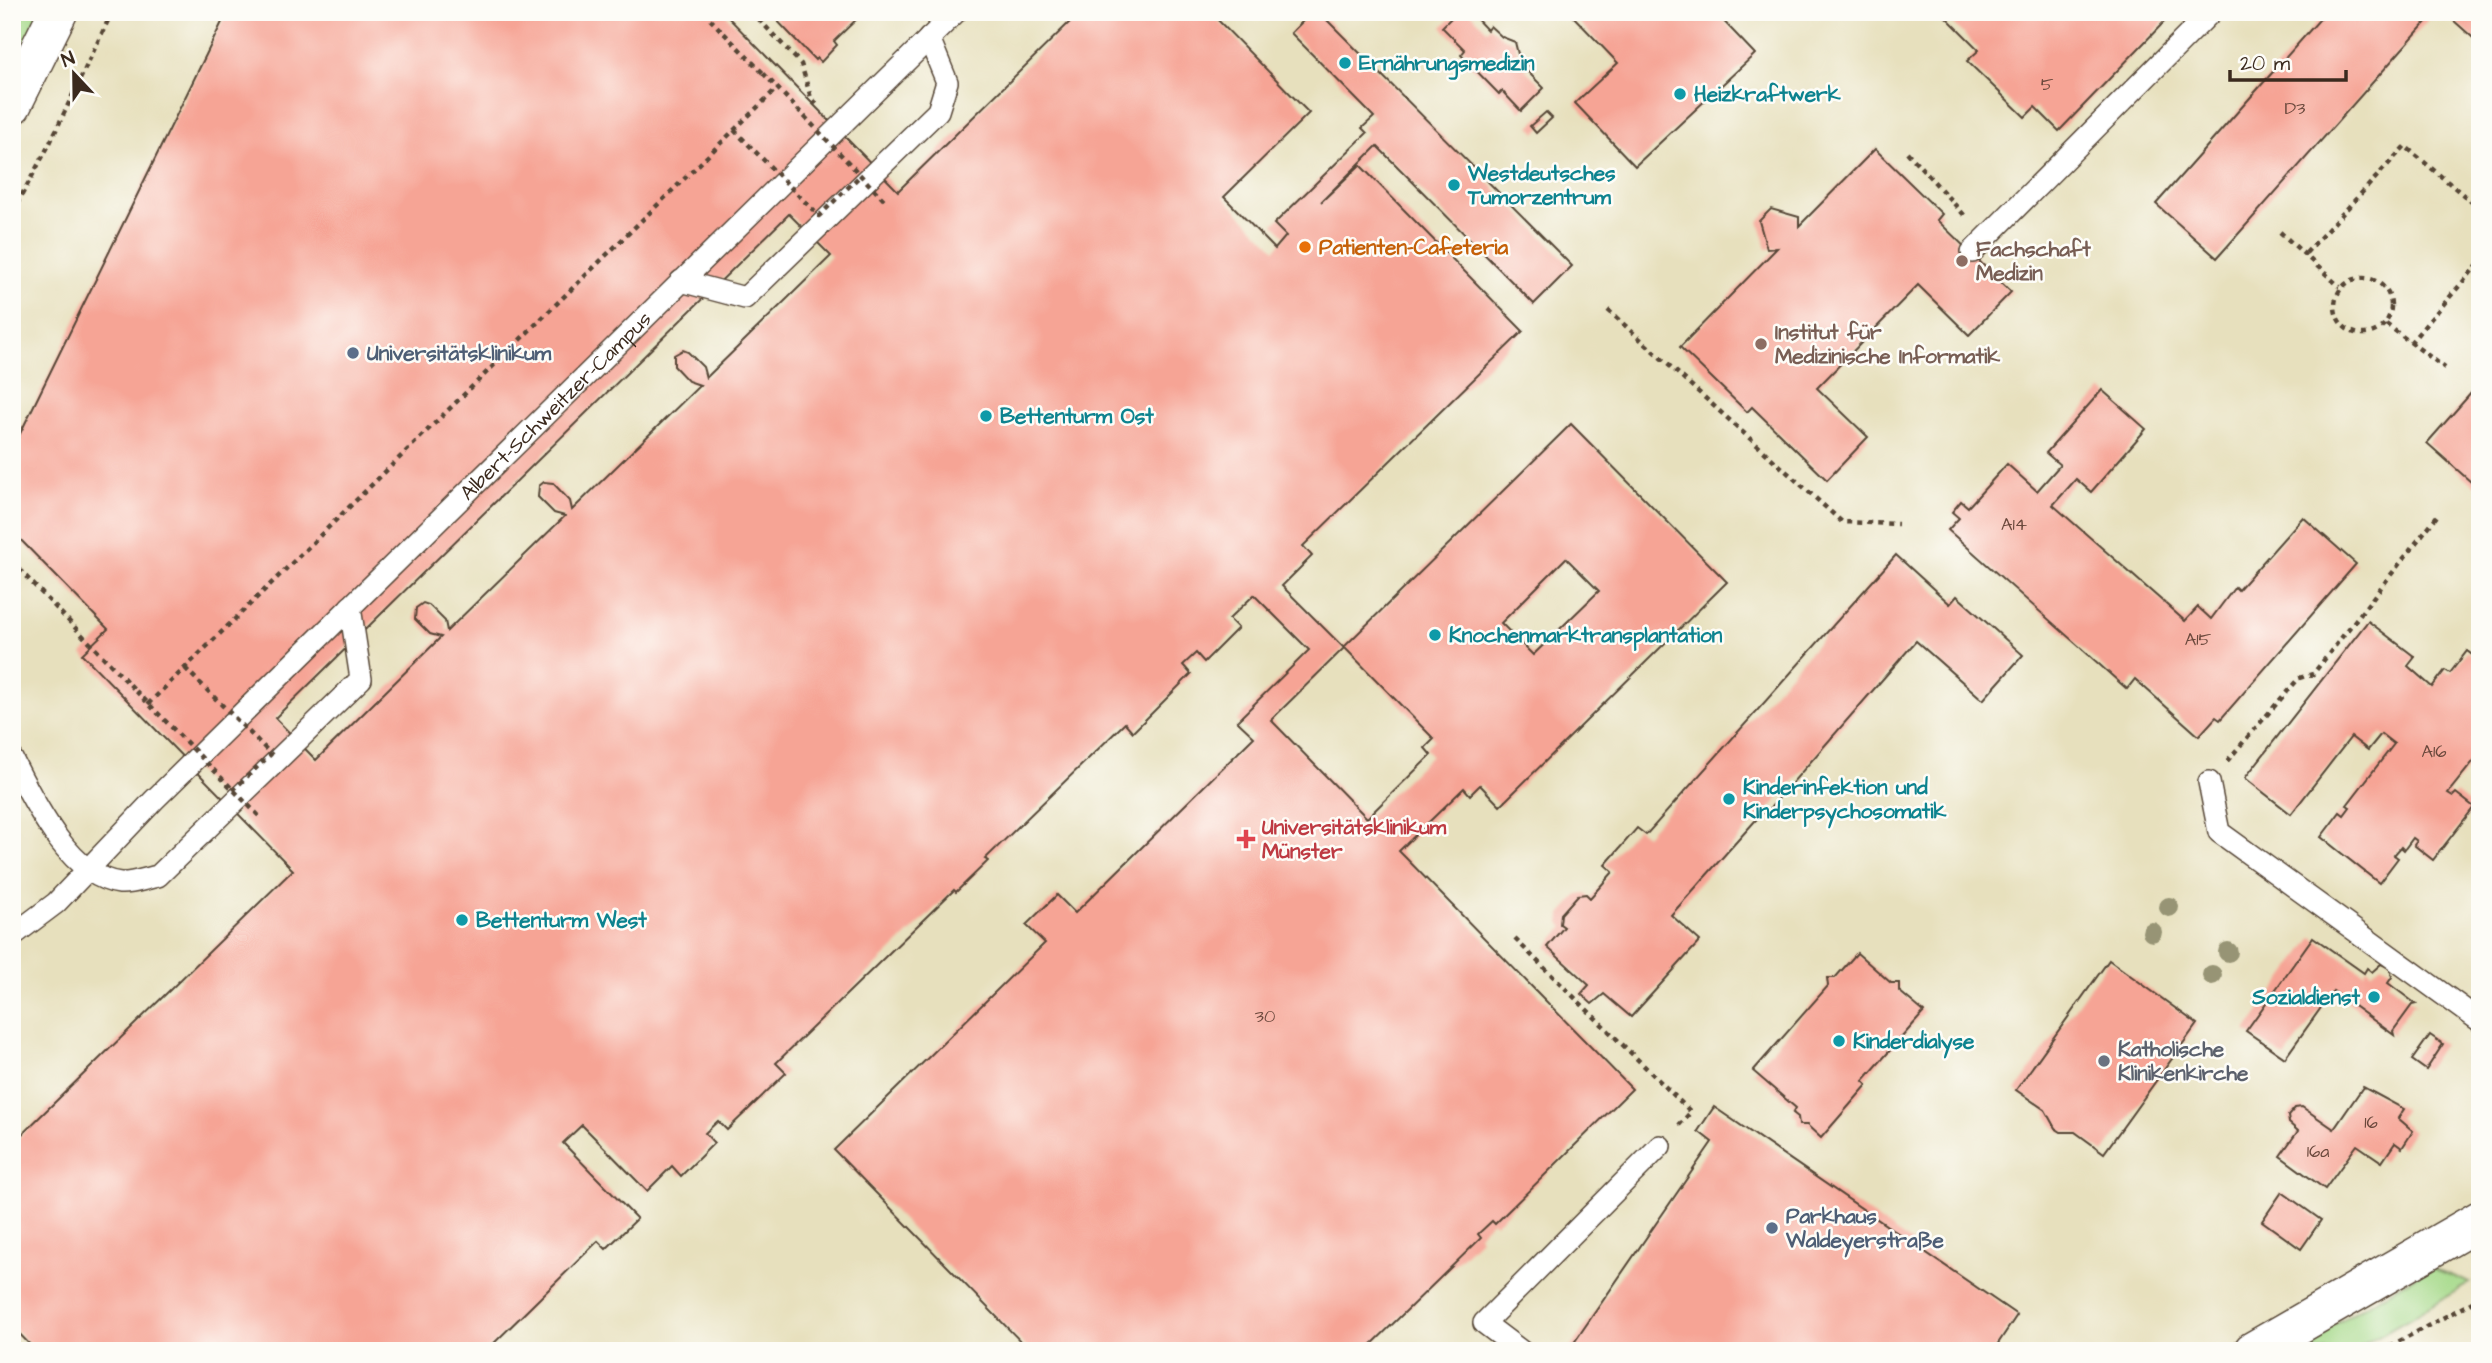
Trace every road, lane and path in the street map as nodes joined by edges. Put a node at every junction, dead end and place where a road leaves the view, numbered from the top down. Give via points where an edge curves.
1 (58, 12) edge
2 (112, 12) edge
3 (703, 12) edge
4 (752, 12) edge
5 (956, 12) edge
6 (2211, 12) edge
7 (929, 38) junction
8 (777, 88) junction
9 (12, 104) edge
10 (839, 127) junction
11 (734, 130) junction
12 (1907, 152) dead end
13 (861, 175) junction
14 (886, 201) dead end
15 (2480, 209) edge
16 (12, 213) edge
17 (2280, 232) dead end
18 (1991, 234) junction
19 (1972, 252) dead end
20 (2306, 253) junction
21 (2480, 262) edge
22 (681, 281) junction
23 (2340, 287) junction
24 (1608, 310) dead end
25 (2386, 324) junction
26 (2410, 343) junction
27 (2445, 368) dead end
28 (2437, 516) dead end
29 (1898, 524) dead end
30 (12, 562) edge
31 (350, 607) junction
32 (185, 668) junction
33 (148, 704) junction
34 (12, 759) edge
35 (2209, 782) joint
36 (233, 790) junction
37 (259, 816) dead end
38 (87, 870) junction
39 (12, 936) edge
40 (1515, 939) dead end
41 (2480, 1021) edge
42 (1660, 1146) joint
43 (2480, 1220) edge
44 (2480, 1298) edge
45 (1521, 1351) edge
46 (2253, 1351) edge
47 (2381, 1351) edge

1 - 9 street
2 - 16 path
3 - 8 path, bridge
4 - 10 path via 801,64 811,98
5 - 7 lane, Albert-Schweitzer-Campus
6 - 18 lane
7 - 10 lane, Albert-Schweitzer-Campus
7 - 22 lane via 947,82 938,111 868,180 745,298
8 - 11 path
8 - 13 path, bridge
10 - 22 lane, Albert-Schweitzer-Campus
11 - 13 path, bridge via 819,216
11 - 32 path
12 - 18 path via 1963,216
13 - 14 path, bridge
15 - 20 path via 2405,146
17 - 20 path
18 - 19 lane
20 - 23 path
21 - 26 path
22 - 31 lane, Albert-Schweitzer-Campus
23 - 25 path via 2360,276 2382,283 2392,303
23 - 25 path via 2333,309 2343,329 2365,335
24 - 29 path via 1842,522
25 - 26 path
26 - 27 path
28 - 35 path via 2313,674 2298,678
30 - 33 path, bridge
31 - 38 lane, Albert-Schweitzer-Campus
31 - 38 lane via 361,679 158,876 121,883
32 - 33 path
32 - 36 path, bridge via 271,754
33 - 36 path, bridge
34 - 38 lane via 42,818
35 - 41 lane via 2219,832
36 - 37 path, bridge
38 - 39 lane, Albert-Schweitzer-Campus via 56,903
40 - 42 path via 1691,1112
42 - 45 lane via 1483,1323
43 - 46 street
44 - 47 path

